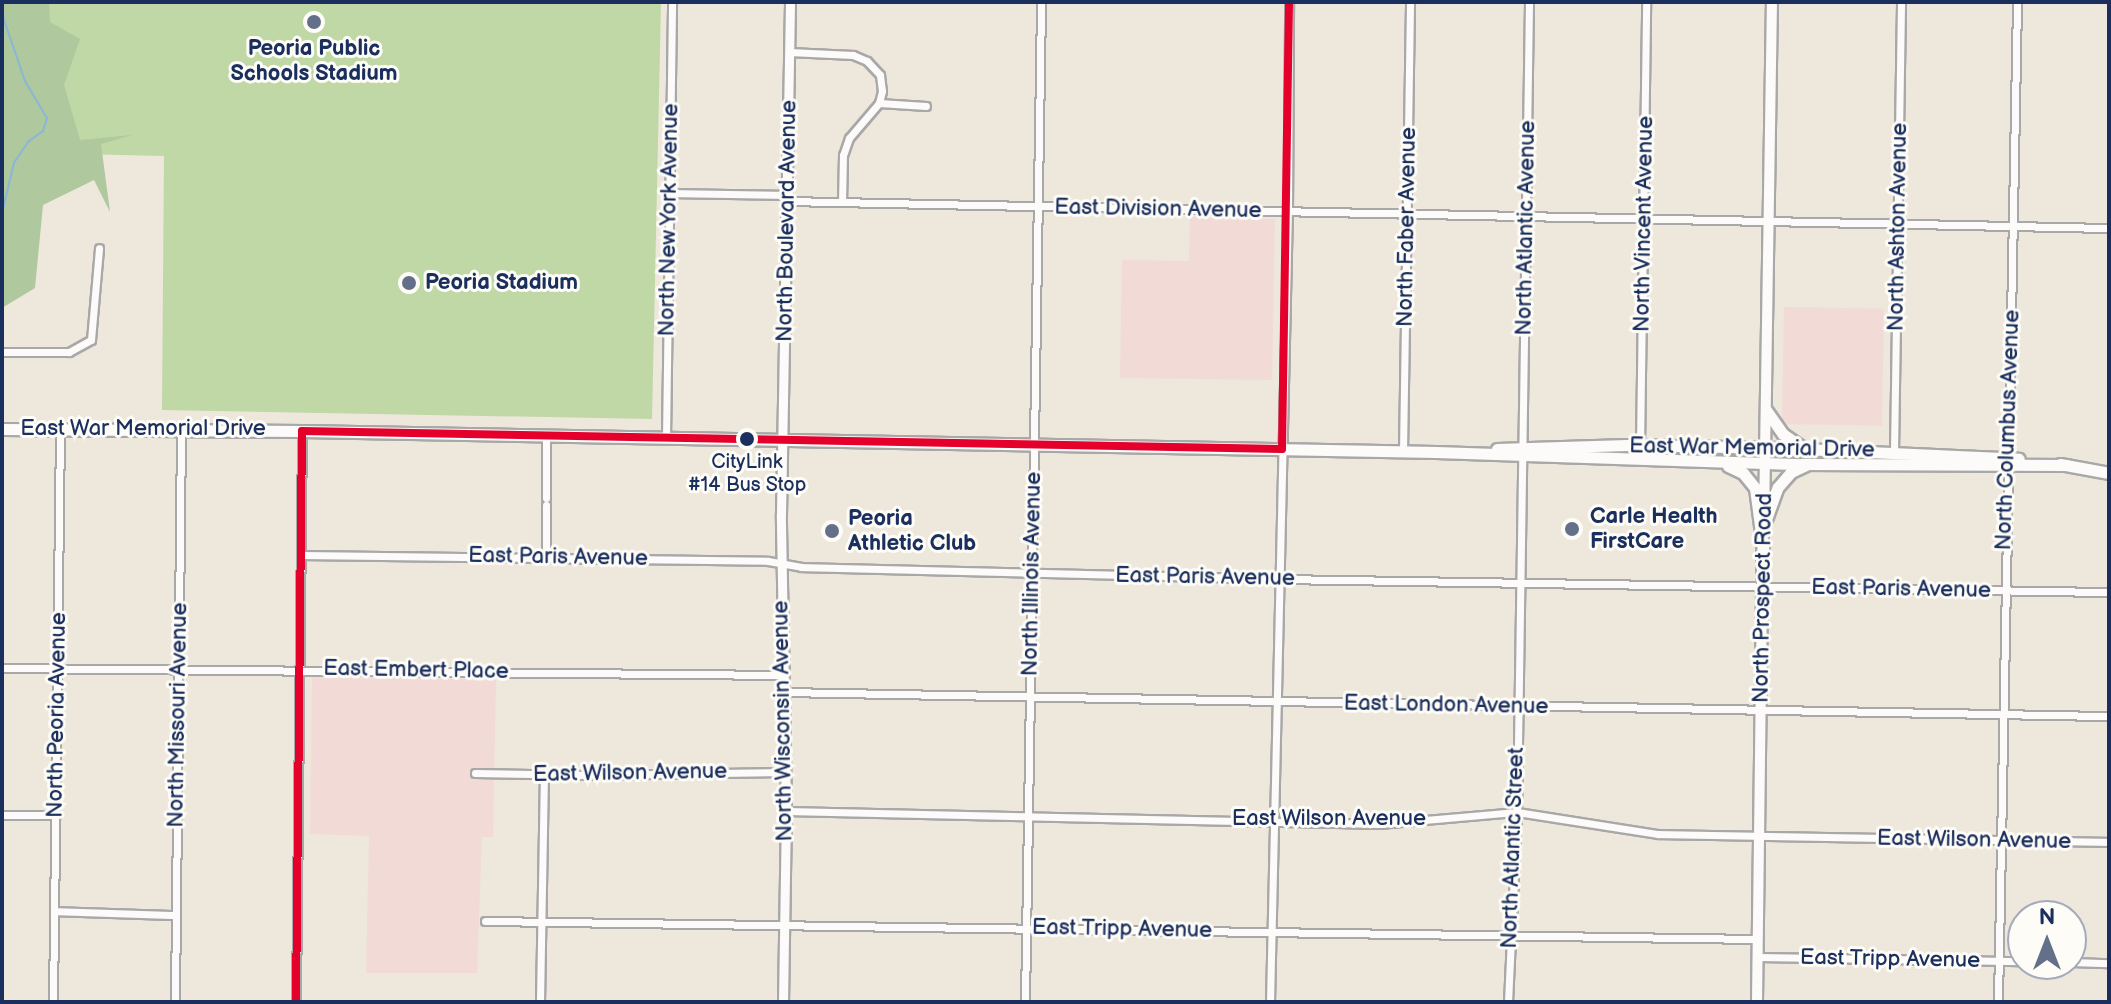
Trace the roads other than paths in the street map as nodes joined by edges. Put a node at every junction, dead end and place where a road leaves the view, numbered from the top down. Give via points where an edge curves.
1 (672, 2) edge
2 (790, 2) edge
3 (1041, 2) edge
4 (1289, 2) edge
5 (1410, 2) edge
6 (1529, 2) edge
7 (1646, 2) edge
8 (1772, 2) edge
9 (1901, 2) edge
10 (2017, 2) edge
11 (789, 52) junction
12 (879, 103) junction
13 (926, 106) dead end
14 (670, 193) junction
15 (786, 198) junction
16 (842, 202) junction
17 (1038, 208) junction
18 (1288, 211) junction
19 (1408, 214) junction
20 (1525, 217) junction
21 (1644, 218) junction
22 (1770, 220) junction
23 (1898, 223) junction
24 (2014, 226) junction
25 (2109, 228) edge
26 (99, 248) dead end
27 (2, 352) edge
28 (1766, 410) junction
29 (60, 428) junction
30 (2, 429) edge
31 (181, 429) junction
32 (302, 431) junction
33 (546, 435) junction
34 (666, 438) junction
35 (784, 440) junction
36 (1034, 444) junction
37 (1640, 446) junction
38 (1765, 447) junction
39 (1808, 448) junction
40 (1282, 449) junction
41 (1403, 451) junction
42 (1894, 451) junction
43 (1523, 453) junction
44 (1656, 460) junction
45 (2008, 461) junction
46 (1765, 463) junction
47 (1825, 463) junction
48 (2109, 473) edge
49 (1764, 531) junction
50 (1763, 548) junction
51 (301, 555) junction
52 (546, 557) junction
53 (781, 563) junction
54 (1032, 573) junction
55 (1278, 579) junction
56 (1521, 581) junction
57 (1763, 587) junction
58 (2004, 590) junction
59 (2109, 592) edge
60 (2, 668) edge
61 (57, 669) junction
62 (300, 669) junction
63 (178, 670) junction
64 (781, 675) junction
65 (782, 692) junction
66 (1030, 698) junction
67 (1277, 702) junction
68 (1519, 707) junction
69 (1761, 710) junction
70 (2002, 715) junction
71 (2109, 716) edge
72 (785, 772) junction
73 (475, 773) dead end
74 (544, 775) junction
75 (786, 811) junction
76 (1517, 812) junction
77 (2, 815) edge
78 (56, 815) junction
79 (1029, 816) junction
80 (1273, 820) junction
81 (1759, 837) junction
82 (2001, 840) junction
83 (2109, 842) edge
84 (54, 911) junction
85 (175, 915) junction
86 (485, 921) dead end
87 (542, 922) junction
88 (784, 922) junction
89 (1026, 927) junction
90 (1271, 931) junction
91 (1509, 936) junction
92 (1758, 939) junction
93 (1758, 957) junction
94 (1998, 960) junction
95 (2007, 960) edge
96 (2087, 962) edge
97 (2109, 963) edge
98 (53, 1002) edge
99 (175, 1002) edge
100 (296, 1002) edge
101 (540, 1002) edge
102 (783, 1002) edge
103 (1025, 1002) edge
104 (1270, 1002) edge
105 (1508, 1002) edge
106 (1757, 1002) edge
107 (1998, 1002) edge

1 - 14 street, North New York Avenue
2 - 11 street, North Boulevard Avenue
3 - 17 street, North Illinois Avenue
4 - 18 street
5 - 19 street, North Faber Avenue
6 - 20 street, North Atlantic Avenue
7 - 21 street, North Vincent Avenue
8 - 22 main road, North Prospect Road
9 - 23 street, North Ashton Avenue
10 - 24 street, North Columbus Avenue
11 - 12 street via 862,58 880,75
11 - 15 street, North Boulevard Avenue
12 - 13 street
12 - 16 street via 849,138 843,155
14 - 15 street, East Division Avenue
14 - 34 street, North New York Avenue
15 - 16 street, East Division Avenue
15 - 35 street, North Boulevard Avenue
16 - 17 street, East Division Avenue
17 - 18 street, East Division Avenue
17 - 36 street, North Illinois Avenue
18 - 19 street, East Division Avenue
18 - 40 street
19 - 20 street, East Division Avenue
19 - 41 street, North Faber Avenue
20 - 21 street, East Division Avenue
20 - 43 street, North Atlantic Avenue
21 - 22 street, East Division Avenue
21 - 37 street, North Vincent Avenue
22 - 23 street, East Division Avenue
22 - 28 main road, North Prospect Road
23 - 24 street, East Division Avenue
23 - 42 street, North Ashton Avenue
24 - 25 street, East Division Avenue
24 - 45 street, North Columbus Avenue
26 - 27 street via 91,340 69,352
28 - 38 main road, North Prospect Road
28 - 39 highway via 1783,434
29 - 30 highway, East War Memorial Drive
29 - 31 highway, East War Memorial Drive
29 - 61 street, North Peoria Avenue
31 - 32 highway, East War Memorial Drive
31 - 63 street, North Missouri Avenue
32 - 33 highway, East War Memorial Drive
32 - 51 street
33 - 34 highway, East War Memorial Drive
33 - 52 street
34 - 35 highway, East War Memorial Drive
35 - 36 highway, East War Memorial Drive
35 - 53 street, North Wisconsin Avenue
36 - 40 highway, East War Memorial Drive
36 - 54 street, North Illinois Avenue
37 - 38 highway, East War Memorial Drive
37 - 43 highway, East War Memorial Drive
38 - 39 highway, East War Memorial Drive
38 - 46 main road, North Prospect Road
39 - 42 highway, East War Memorial Drive
40 - 41 highway, East War Memorial Drive
40 - 55 street
41 - 43 highway, East War Memorial Drive
42 - 45 highway, East War Memorial Drive
43 - 44 highway, East War Memorial Drive
43 - 56 street, North Atlantic Street
44 - 46 highway, East War Memorial Drive
44 - 50 highway via 1723,464 1745,475 1758,496
45 - 47 highway, East War Memorial Drive
45 - 48 highway, East War Memorial Drive
45 - 58 street, North Columbus Avenue
46 - 47 highway, East War Memorial Drive
46 - 49 main road, North Prospect Road
47 - 49 highway via 1800,467 1784,478 1769,504
49 - 50 main road, North Prospect Road
50 - 57 main road, North Prospect Road
51 - 52 street, East Paris Avenue
51 - 62 street
52 - 53 street, East Paris Avenue
53 - 54 street, East Paris Avenue
53 - 64 street, North Wisconsin Avenue
54 - 55 street, East Paris Avenue
54 - 66 street, North Illinois Avenue
55 - 56 street, East Paris Avenue
55 - 67 street
56 - 57 street, East Paris Avenue
56 - 68 street, North Atlantic Street
57 - 58 street, East Paris Avenue
57 - 69 main road, North Prospect Road
58 - 59 street, East Paris Avenue
58 - 70 street, North Columbus Avenue
60 - 61 street, East Embert Place
61 - 63 street, East Embert Place
61 - 78 street, North Peoria Avenue
62 - 63 street, East Embert Place
62 - 64 street, East Embert Place
62 - 100 street
63 - 85 street, North Missouri Avenue
64 - 65 street, North Wisconsin Avenue
65 - 66 street, East London Avenue
65 - 72 street, North Wisconsin Avenue
66 - 67 street, East London Avenue
66 - 79 street, North Illinois Avenue
67 - 68 street, East London Avenue
67 - 80 street
68 - 69 street, East London Avenue
68 - 76 street, North Atlantic Street
69 - 70 street, East London Avenue
69 - 81 main road, North Prospect Road
70 - 71 street, East London Avenue
70 - 82 street, North Columbus Avenue
72 - 74 street, East Wilson Avenue
72 - 75 street, North Wisconsin Avenue
73 - 74 street, East Wilson Avenue
74 - 87 street
75 - 79 street, East Wilson Avenue
75 - 88 street, North Wisconsin Avenue
76 - 80 street, East Wilson Avenue via 1392,824
76 - 81 street, East Wilson Avenue via 1643,833
76 - 91 street, North Atlantic Street
77 - 78 street
78 - 84 street, North Peoria Avenue
79 - 80 street, East Wilson Avenue
79 - 89 street, North Illinois Avenue
80 - 90 street
81 - 82 street, East Wilson Avenue
81 - 92 main road, North Prospect Road
82 - 83 street, East Wilson Avenue
82 - 94 street, North Columbus Avenue
84 - 85 street
84 - 98 street, North Peoria Avenue
85 - 99 street, North Missouri Avenue
86 - 87 street, East Tripp Avenue
87 - 88 street, East Tripp Avenue
87 - 101 street
88 - 89 street, East Tripp Avenue
88 - 102 street, North Wisconsin Avenue
89 - 90 street, East Tripp Avenue
89 - 103 street, North Illinois Avenue
90 - 91 street, East Tripp Avenue
90 - 104 street
91 - 92 street, East Tripp Avenue
91 - 105 street, North Atlantic Street
92 - 93 main road, North Prospect Road
93 - 94 street, East Tripp Avenue
93 - 106 main road, North Prospect Road
94 - 95 street, East Tripp Avenue
94 - 107 street, North Columbus Avenue
96 - 97 street

